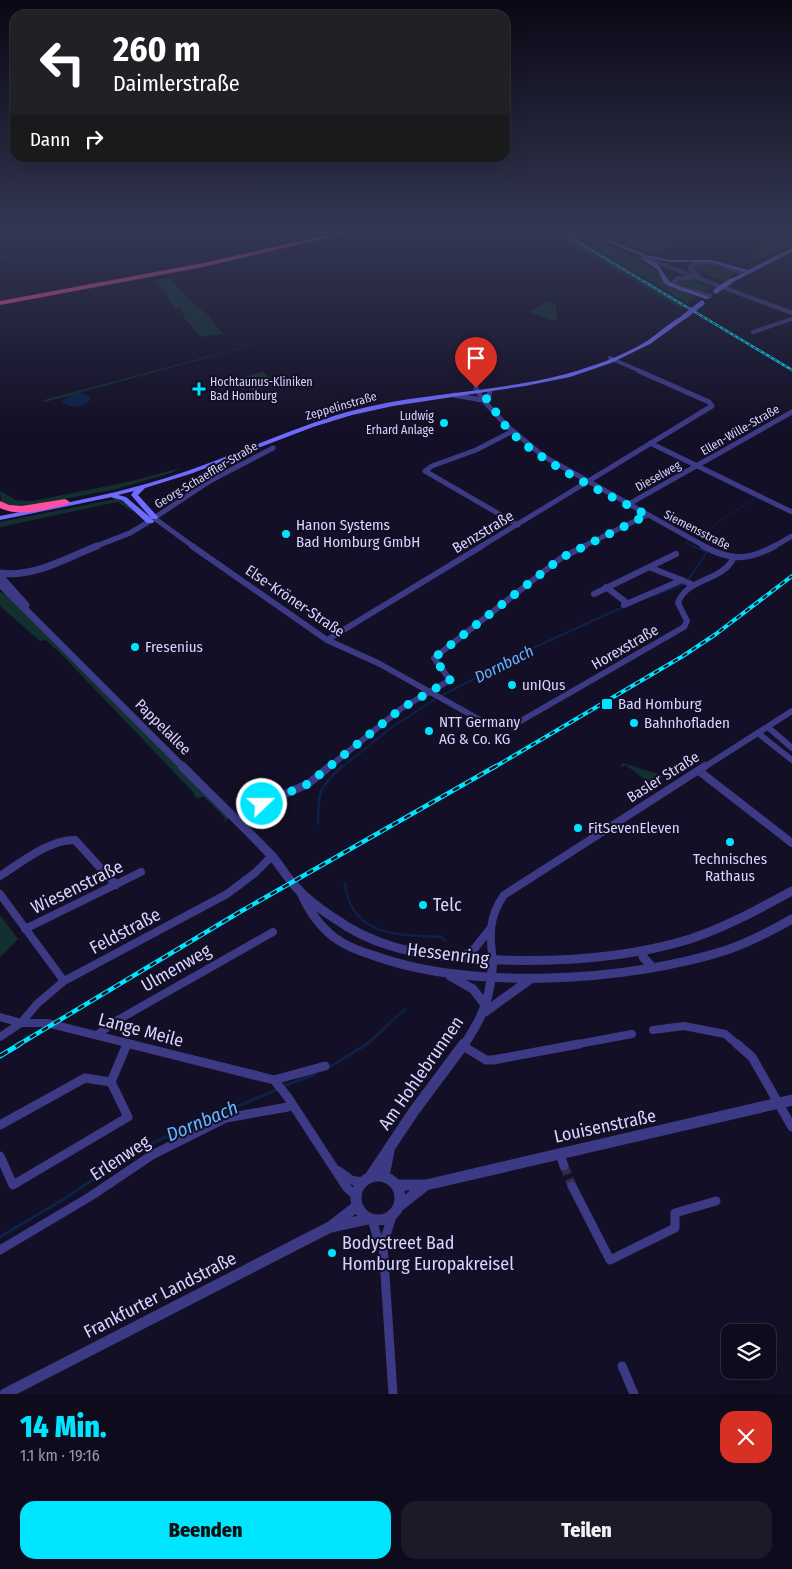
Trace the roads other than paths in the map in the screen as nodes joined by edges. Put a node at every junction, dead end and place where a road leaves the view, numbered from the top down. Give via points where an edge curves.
1 (24, 298) edge
2 (30, 298) edge
3 (708, 298) edge
4 (756, 298) edge
5 (0, 302) edge
6 (792, 311) edge
7 (684, 317) joint
8 (792, 319) edge
9 (754, 332) dead end
10 (612, 359) junction
11 (478, 391) junction
12 (490, 391) junction
13 (454, 395) junction
14 (482, 400) junction
15 (488, 400) junction
16 (792, 412) edge
17 (502, 422) junction
18 (511, 432) junction
19 (650, 443) junction
20 (273, 448) dead end
21 (698, 466) junction
22 (588, 483) junction
23 (146, 486) junction
24 (65, 502) junction
25 (0, 504) edge
26 (627, 505) junction
27 (53, 508) junction
28 (141, 512) junction
29 (792, 512) edge
30 (647, 515) junction
31 (0, 517) edge
32 (152, 519) junction
33 (518, 525) junction
34 (140, 528) junction
35 (792, 536) edge
36 (676, 554) dead end
37 (733, 559) junction
38 (651, 568) junction
39 (36, 571) junction
40 (0, 575) edge
41 (682, 580) junction
42 (0, 584) edge
43 (17, 586) junction
44 (694, 586) junction
45 (606, 587) junction
46 (3, 590) edge
47 (594, 594) dead end
48 (46, 630) junction
49 (327, 640) junction
50 (430, 691) junction
51 (792, 712) edge
52 (769, 728) junction
53 (759, 734) junction
54 (792, 748) edge
55 (790, 756) edge
56 (699, 771) junction
57 (262, 804) dead end
58 (792, 843) edge
59 (260, 845) junction
60 (269, 858) junction
61 (141, 872) dead end
62 (284, 872) junction
63 (0, 876) edge
64 (116, 885) junction
65 (300, 891) junction
66 (792, 891) edge
67 (0, 894) edge
68 (792, 919) edge
69 (25, 929) junction
70 (489, 930) junction
71 (273, 932) dead end
72 (643, 951) junction
73 (462, 957) junction
74 (493, 960) junction
75 (652, 967) junction
76 (446, 974) junction
77 (492, 976) junction
78 (534, 977) junction
79 (64, 981) junction
80 (484, 1010) junction
81 (0, 1017) edge
82 (21, 1023) junction
83 (653, 1030) dead end
84 (632, 1034) dead end
85 (97, 1035) junction
86 (0, 1037) edge
87 (127, 1044) junction
88 (463, 1046) junction
89 (325, 1066) dead end
90 (275, 1081) junction
91 (111, 1082) junction
92 (290, 1100) junction
93 (792, 1100) edge
94 (780, 1103) junction
95 (0, 1125) edge
96 (792, 1127) edge
97 (389, 1148) junction
98 (560, 1154) junction
99 (0, 1157) edge
100 (564, 1166) tunnel mouth
101 (334, 1168) junction
102 (384, 1176) junction
103 (366, 1180) junction
104 (396, 1185) junction
105 (426, 1185) junction
106 (572, 1186) tunnel mouth
107 (716, 1200) dead end
108 (357, 1201) junction
109 (395, 1211) junction
110 (370, 1220) junction
111 (330, 1227) junction
112 (383, 1246) junction
113 (0, 1250) edge
114 (622, 1366) dead end
115 (6, 1394) edge
116 (393, 1394) edge
117 (634, 1394) edge

1 - 5 highway
2 - 5 highway
3 - 7 main road, Zeppelinstraße, bridge
4 - 6 street
7 - 10 main road, Zeppelinstraße via 650,342
8 - 9 street
10 - 11 main road, Zeppelinstraße
10 - 12 main road, Zeppelinstraße via 560,377
10 - 19 street, Benzstraße via 712,404 708,410
11 - 12 main road, Zeppelinstraße
11 - 13 main road, Zeppelinstraße
11 - 14 street, Siemensstraße
11 - 15 street, Siemensstraße
11 - 24 main road, Zeppelinstraße via 395,400 347,410 171,475
12 - 15 street
13 - 14 street
13 - 23 main road, Zeppelinstraße via 338,417
14 - 17 street, Siemensstraße
15 - 17 street, Siemensstraße
16 - 21 street, Ellen-Wille-Straße
17 - 18 street, Siemensstraße
18 - 22 street, Siemensstraße via 551,462
18 - 33 street via 425,471
19 - 21 street
19 - 22 street, Benzstraße
20 - 32 street, Georg-Schaeffler-Straße via 198,488
21 - 26 street, Dieselweg
21 - 29 street
22 - 26 street, Siemensstraße
22 - 33 street, Benzstraße
23 - 27 main road, Zeppelinstraße
23 - 32 main road via 134,495
24 - 25 highway via 14,510
24 - 31 main road, Zeppelinstraße
26 - 30 street, Siemensstraße
27 - 28 main road via 119,496
27 - 31 main road, Zeppelinstraße
28 - 32 main road
28 - 34 street
30 - 37 street, Siemensstraße
30 - 50 street via 561,558 434,658 450,680
32 - 34 street
32 - 49 street, Else-Kröner-Straße
33 - 49 street, Benzstraße
34 - 39 street
35 - 37 street via 755,556
36 - 38 street
37 - 44 street, Horexstraße via 724,570
38 - 41 street
38 - 45 street
39 - 40 street via 14,576
39 - 43 street
40 - 43 street, Pappelallee
41 - 44 street
41 - 45 street via 625,604
42 - 46 street, Pappelallee
43 - 48 street, Pappelallee
44 - 50 street, Horexstraße via 681,594 678,600 687,621 684,627 519,722 506,726 491,725
45 - 47 street
46 - 48 street, Pappelallee
48 - 59 street, Pappelallee
49 - 50 street, Else-Kröner-Straße
50 - 57 street via 402,708 308,784
51 - 52 street, Basler Straße
52 - 53 street, Basler Straße
52 - 54 street
53 - 55 street
53 - 56 street, Basler Straße
56 - 58 street
56 - 70 street, Basler Straße via 511,890 495,907
59 - 60 street, Pappelallee
59 - 62 street, Pappelallee
60 - 62 street, Pappelallee
60 - 79 street, Feldstraße via 235,889
61 - 64 street, Wiesenstraße
62 - 65 street, Pappelallee
63 - 64 street via 68,838 75,840
64 - 69 street, Wiesenstraße
65 - 73 street, Hessenring via 341,923 383,944 411,952
65 - 76 street, Hessenring via 319,923 336,939 399,965
66 - 72 street, Hessenring via 706,934
67 - 69 street
68 - 75 street, Hessenring via 718,953
69 - 79 street
70 - 73 street, Hessenring via 475,948
70 - 74 street, Basler Straße
71 - 85 street, Ulmenweg
72 - 74 street, Hessenring via 572,959
72 - 75 street via 643,957
73 - 74 street, Hessenring
74 - 77 street, Am Hohlebrunnen
75 - 78 street, Hessenring via 593,975
76 - 77 street, Hessenring
76 - 80 street via 473,989
77 - 78 street, Hessenring
77 - 80 street, Am Hohlebrunnen
78 - 80 street
79 - 82 street, Feldstraße
80 - 88 street, Am Hohlebrunnen
81 - 82 street, Lange Meile
82 - 85 street, Lange Meile via 47,1023
82 - 86 street, Feldstraße
83 - 94 street via 684,1026 725,1034 752,1057
84 - 88 street via 493,1060 486,1060
85 - 87 street, Lange Meile
87 - 90 street, Lange Meile
87 - 91 street
88 - 97 street, Am Hohlebrunnen
89 - 90 street, Lange Meile
90 - 92 street
91 - 95 street via 85,1078
91 - 99 street via 128,1116 13,1185
92 - 101 street
92 - 113 street, Erlenweg via 288,1107 226,1118 152,1155
93 - 94 street, Louisenstraße
94 - 96 street
94 - 98 street, Louisenstraße
97 - 102 street, Am Hohlebrunnen
97 - 103 street, Am Hohlebrunnen
98 - 100 street
98 - 105 street, Louisenstraße
101 - 103 street via 351,1180
101 - 108 street
102 - 103 street
102 - 104 street
103 - 108 street
104 - 105 street, Louisenstraße
104 - 109 street via 399,1192
105 - 109 street, Louisenstraße
106 - 107 street via 610,1260 675,1228 675,1213
108 - 110 street via 362,1214
108 - 111 street, Frankfurter Landstraße
109 - 110 street via 386,1219
109 - 112 street
110 - 111 street, Frankfurter Landstraße
110 - 112 street
111 - 115 street, Frankfurter Landstraße
112 - 116 street
114 - 117 street

